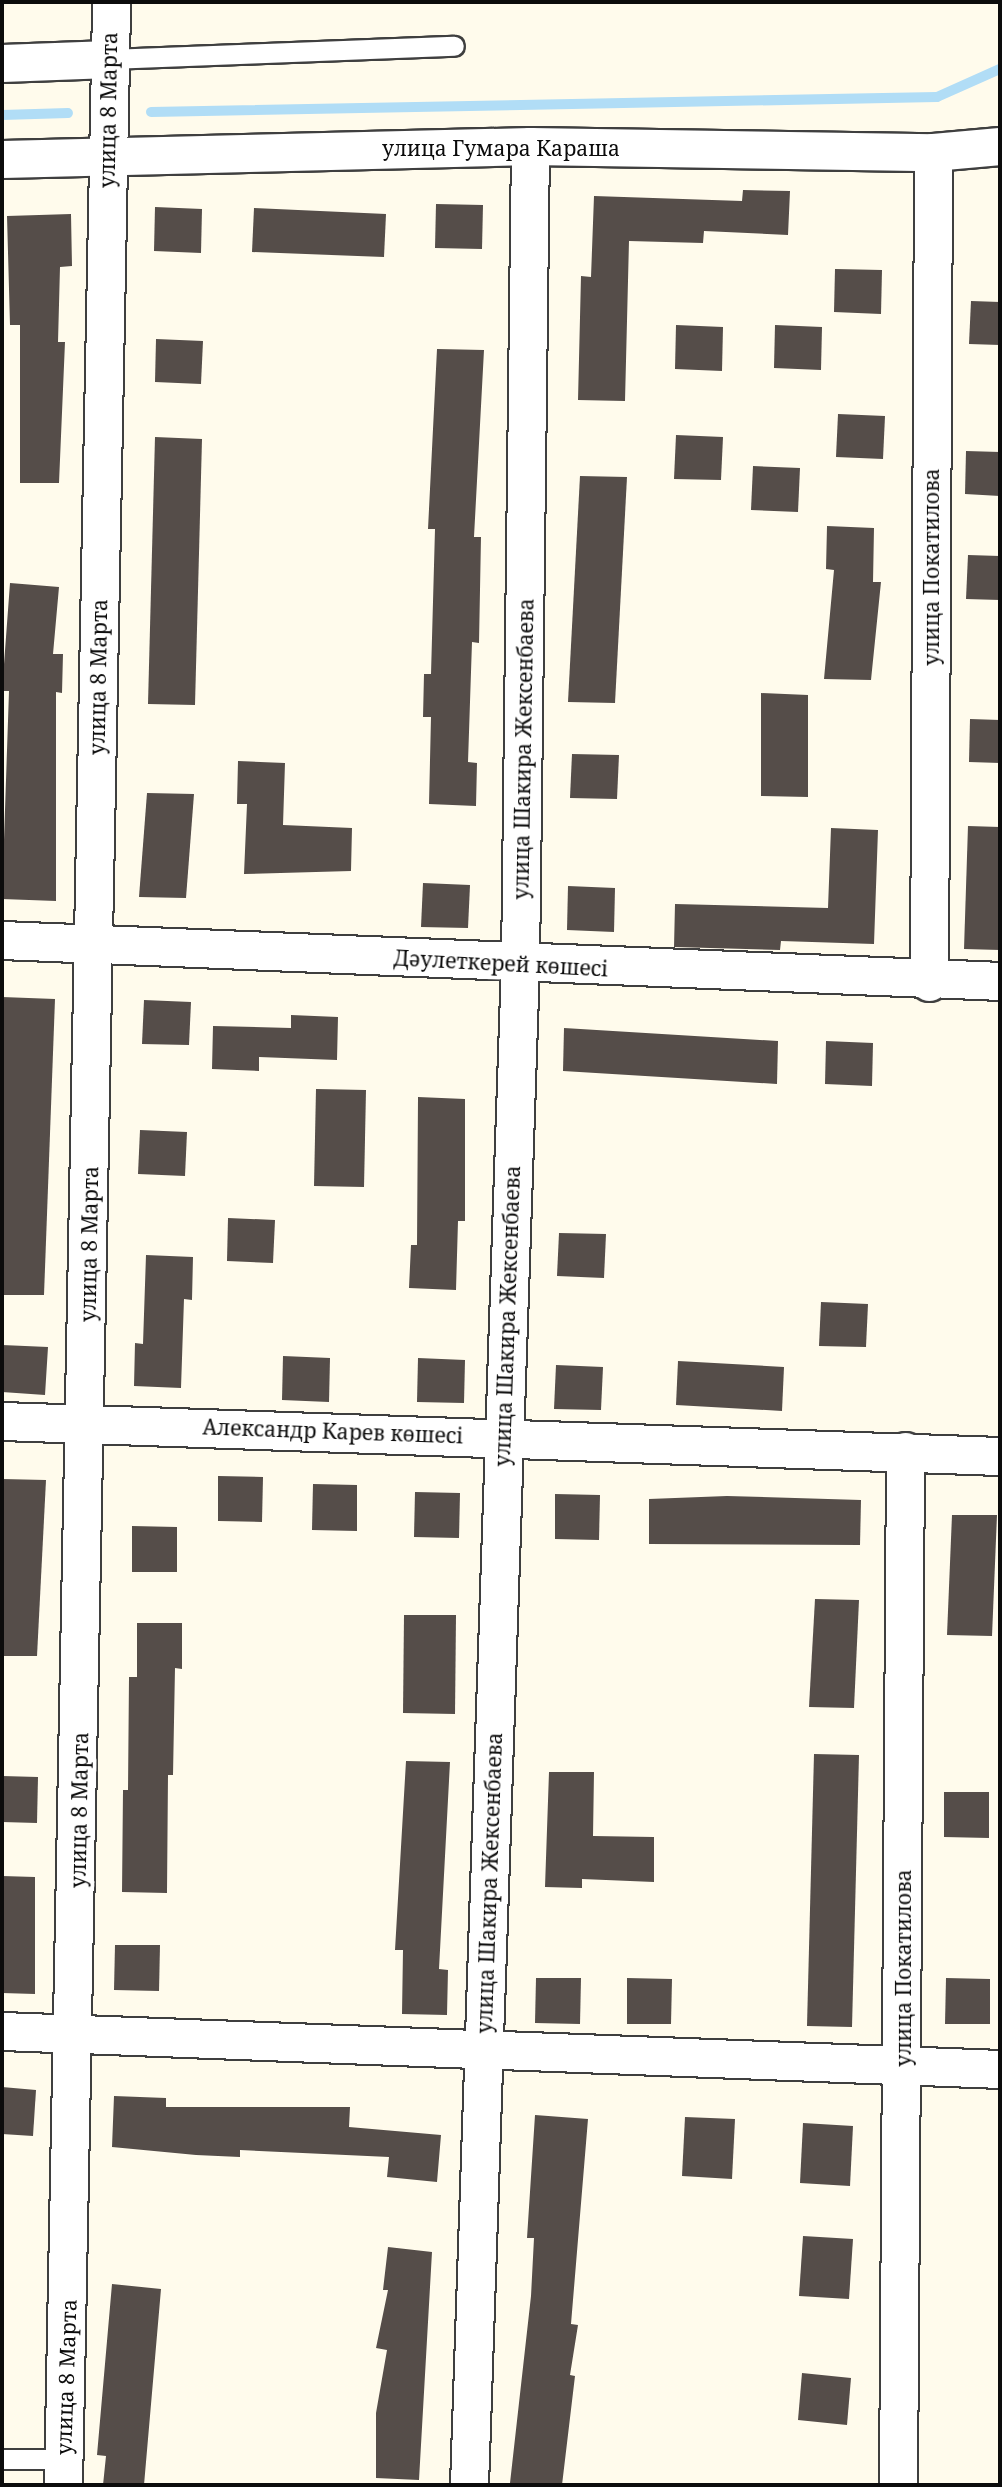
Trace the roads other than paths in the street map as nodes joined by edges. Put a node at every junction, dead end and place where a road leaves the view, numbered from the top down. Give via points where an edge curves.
1 (111, 2) edge
2 (454, 46) dead end
3 (109, 59) junction
4 (2, 63) edge
5 (530, 146) junction
6 (1000, 146) edge
7 (933, 152) junction
8 (107, 155) junction
9 (2, 159) edge
10 (2, 940) edge
11 (94, 945) junction
12 (520, 964) junction
13 (1000, 981) edge
14 (929, 982) junction
15 (2, 1421) edge
16 (86, 1424) junction
17 (503, 1436) junction
18 (905, 1451) junction
19 (1000, 1455) edge
20 (2, 2031) edge
21 (75, 2033) junction
22 (484, 2051) junction
23 (1000, 2069) edge
24 (903, 2070) junction
25 (2, 2459) edge
26 (63, 2472) edge
27 (470, 2485) edge
28 (898, 2485) edge

1 - 3 street, улица 8 Марта
2 - 3 lane
3 - 4 street
3 - 8 street, улица 8 Марта
5 - 7 street, улица Гумара Караша
5 - 8 street, улица Гумара Караша
5 - 12 street, улица Шакира Жексенбаева
6 - 7 street, улица Гумара Караша
7 - 14 street, улица Покатилова
8 - 9 street, улица Гумара Караша
8 - 11 street, улица 8 Марта
10 - 11 street, Дәулеткерей көшесі
11 - 12 street, Дәулеткерей көшесі
11 - 16 street, улица 8 Марта
12 - 14 street, Дәулеткерей көшесі
12 - 17 street, улица Шакира Жексенбаева
13 - 14 street, Дәулеткерей көшесі
15 - 16 street, Александр Карев көшесі
16 - 17 street, Александр Карев көшесі
16 - 21 street, улица 8 Марта
17 - 18 street, Александр Карев көшесі
17 - 22 street, улица Шакира Жексенбаева
18 - 19 street, Александр Карев көшесі
18 - 24 street, улица Покатилова
20 - 21 street
21 - 22 street
21 - 26 street, улица 8 Марта
22 - 24 street
22 - 27 street, улица Шакира Жексенбаева
23 - 24 street
24 - 28 street, улица Покатилова
25 - 26 lane

